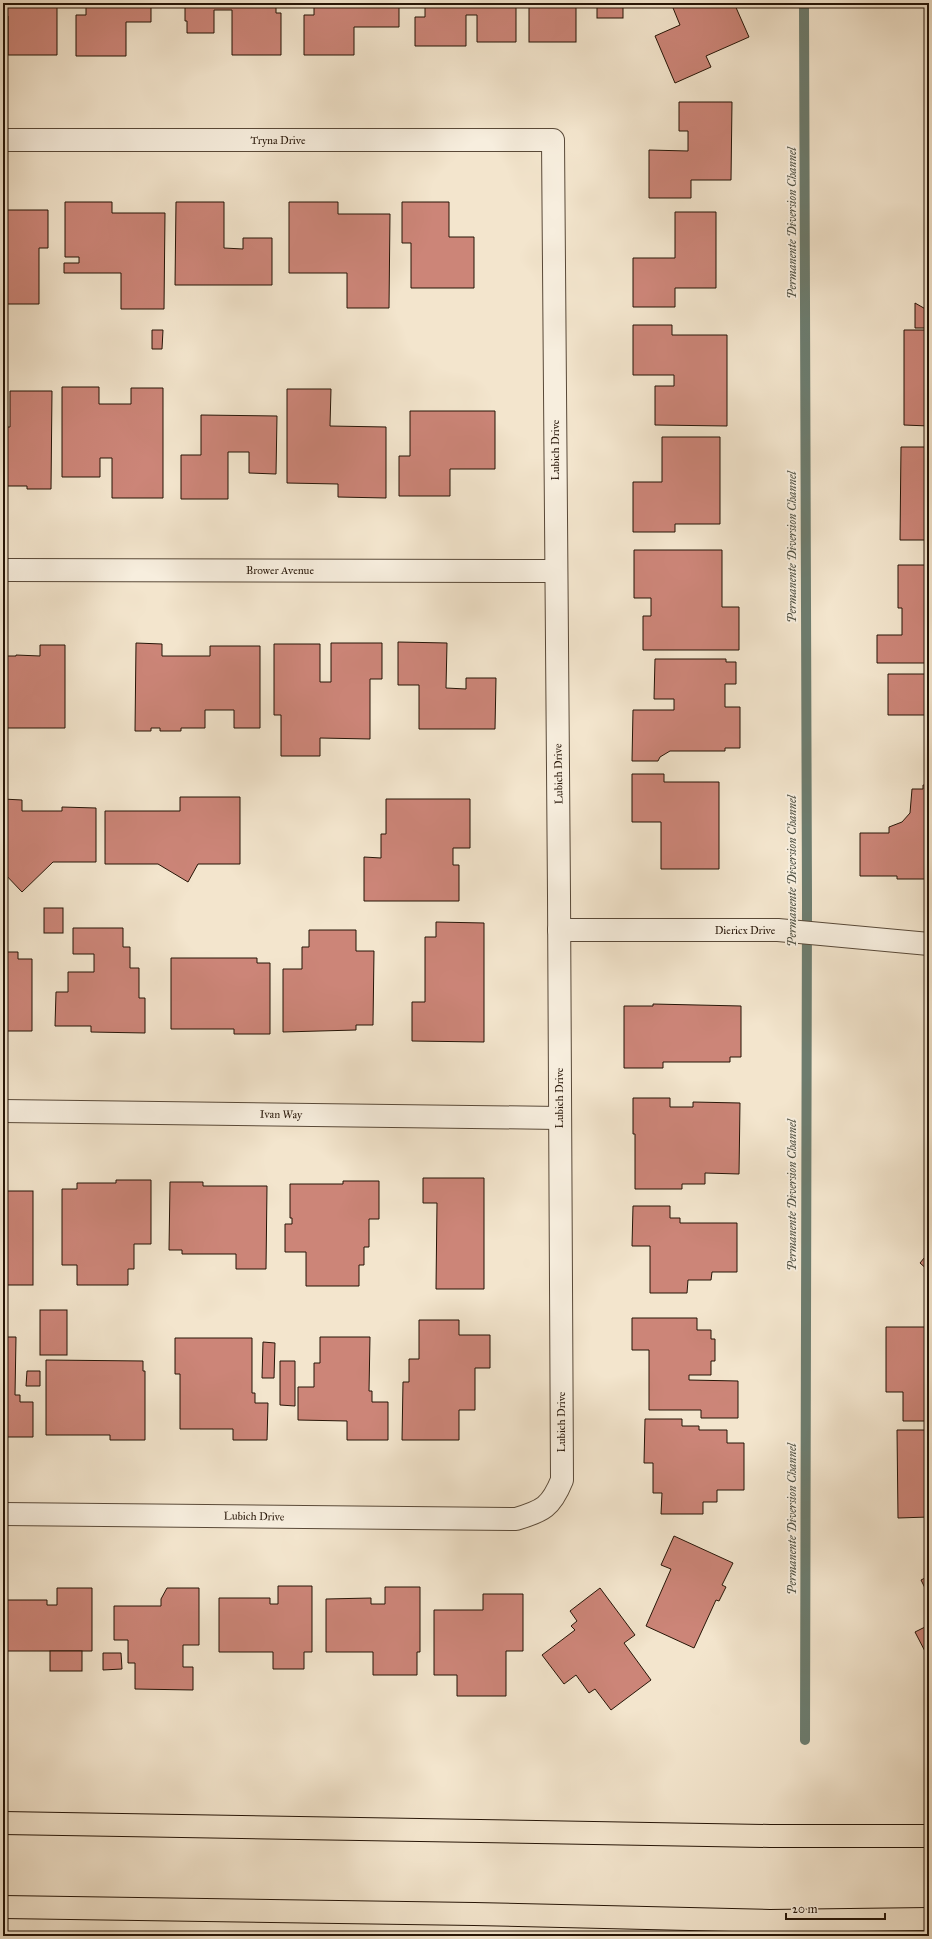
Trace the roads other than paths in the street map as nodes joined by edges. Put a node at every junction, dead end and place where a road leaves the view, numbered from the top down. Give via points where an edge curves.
1 (3, 140) edge
2 (553, 140) joint
3 (3, 570) edge
4 (556, 571) junction
5 (559, 930) junction
6 (929, 944) edge
7 (3, 1111) edge
8 (559, 1118) junction
9 (3, 1514) edge
10 (3, 1823) edge
11 (929, 1836) edge
12 (3, 1907) edge
13 (929, 1920) edge

1 - 2 street, Tryna Drive
2 - 4 street, Lubich Drive
3 - 4 street, Brower Avenue
4 - 5 street, Lubich Drive
5 - 6 street, Diericx Drive via 778,930
5 - 8 street, Lubich Drive
7 - 8 street, Ivan Way
8 - 9 street, Lubich Drive via 562,1480 556,1496 540,1512 516,1519
10 - 11 highway via 755,1836
12 - 13 highway via 770,1921

